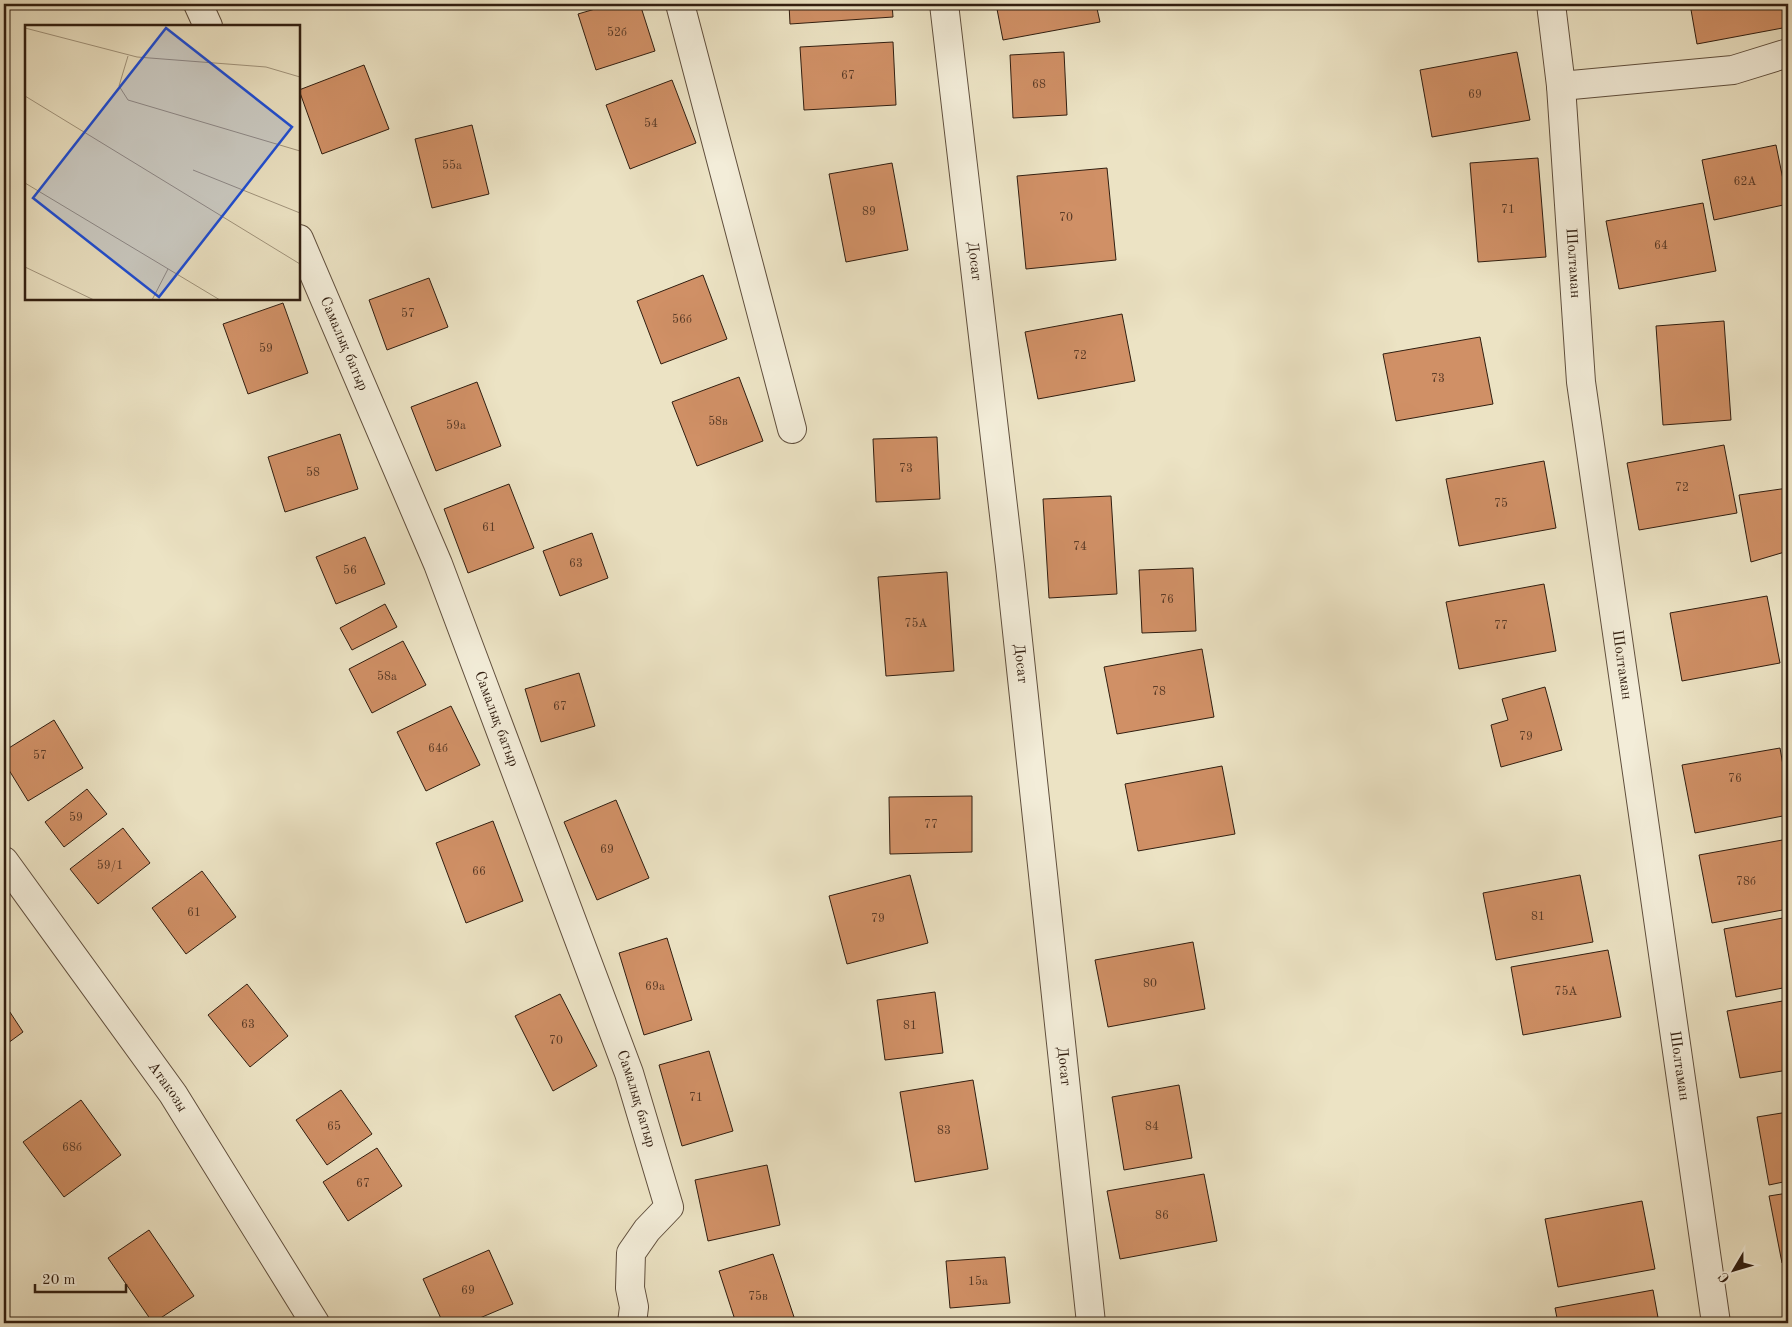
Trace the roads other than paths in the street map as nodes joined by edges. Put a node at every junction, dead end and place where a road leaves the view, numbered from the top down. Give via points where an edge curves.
1 (198, 4) edge
2 (680, 4) edge
3 (944, 4) edge
4 (1551, 4) edge
5 (208, 25) edge
6 (1788, 53) edge
7 (1562, 86) junction
8 (300, 241) edge
9 (792, 429) dead end
10 (4, 861) edge
11 (315, 1323) edge
12 (632, 1323) edge
13 (1091, 1323) edge
14 (1716, 1323) edge

1 - 5 street
2 - 9 street
3 - 13 street, Досат via 1010,566
4 - 7 street, Шолтаман
6 - 7 street via 1733,70
7 - 14 street, Шолтаман via 1581,382
8 - 12 street, Самалық батыр via 438,564 629,1072 669,1207 631,1253
10 - 11 street, Атакозы via 174,1094

